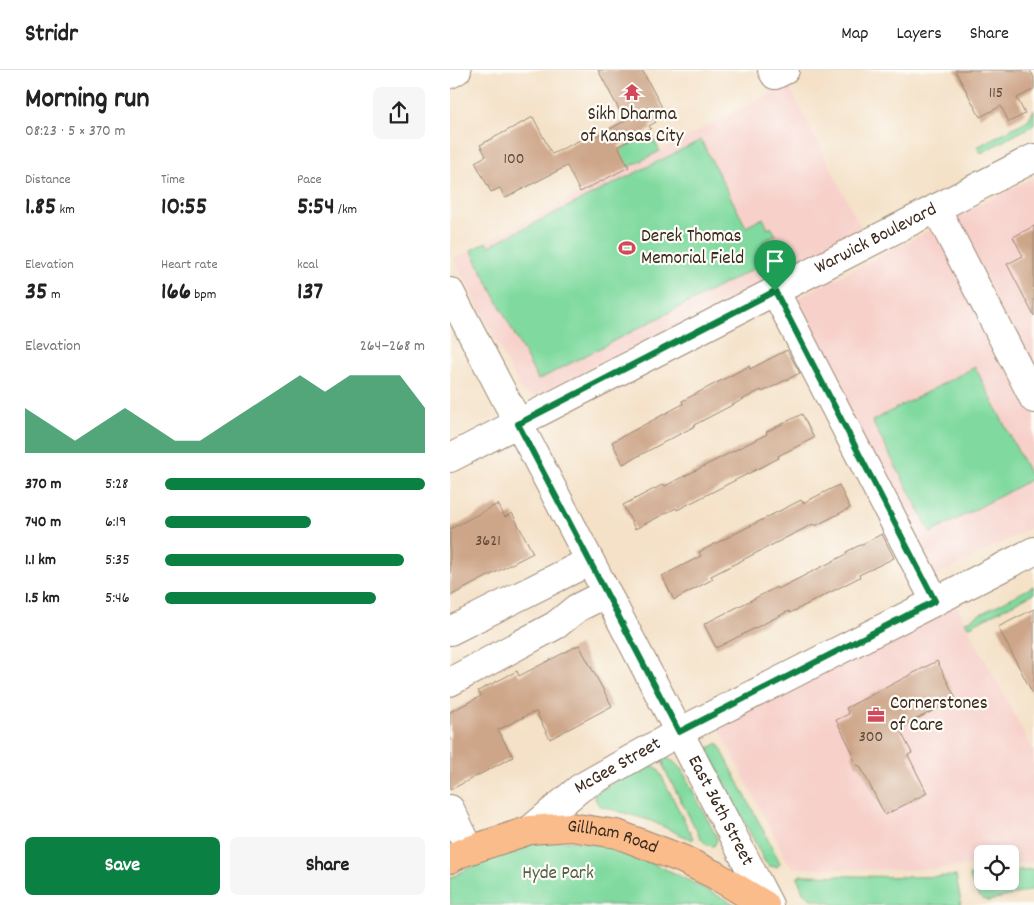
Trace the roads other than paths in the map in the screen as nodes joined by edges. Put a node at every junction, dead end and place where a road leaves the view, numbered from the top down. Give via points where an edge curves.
1 (457, 70) edge
2 (772, 70) edge
3 (785, 70) edge
4 (450, 74) edge
5 (1034, 158) edge
6 (936, 208) junction
7 (775, 291) junction
8 (450, 292) edge
9 (1034, 399) edge
10 (518, 424) junction
11 (450, 458) edge
12 (1034, 551) edge
13 (590, 561) junction
14 (607, 594) junction
15 (935, 601) junction
16 (450, 631) edge
17 (450, 682) edge
18 (679, 732) junction
19 (450, 809) edge
20 (530, 830) junction
21 (460, 854) edge
22 (767, 905) edge

1 - 4 street
2 - 3 street via 775,75
5 - 6 street, Warwick Boulevard
6 - 7 street, Warwick Boulevard
6 - 9 street
7 - 10 street, Warwick Boulevard
7 - 15 street
8 - 10 street, East 36th Street
10 - 11 street, Warwick Boulevard
10 - 13 street, East 36th Street
12 - 15 street, McGee Street
13 - 14 street, East 36th Street
13 - 16 street
14 - 17 street via 577,608 556,626
14 - 18 street, East 36th Street
15 - 18 street, McGee Street
18 - 20 street, McGee Street via 580,788
18 - 22 street, East 36th Street
19 - 21 street
20 - 21 main road, Gillham Road
20 - 22 main road, Gillham Road via 571,827 617,834 682,859

